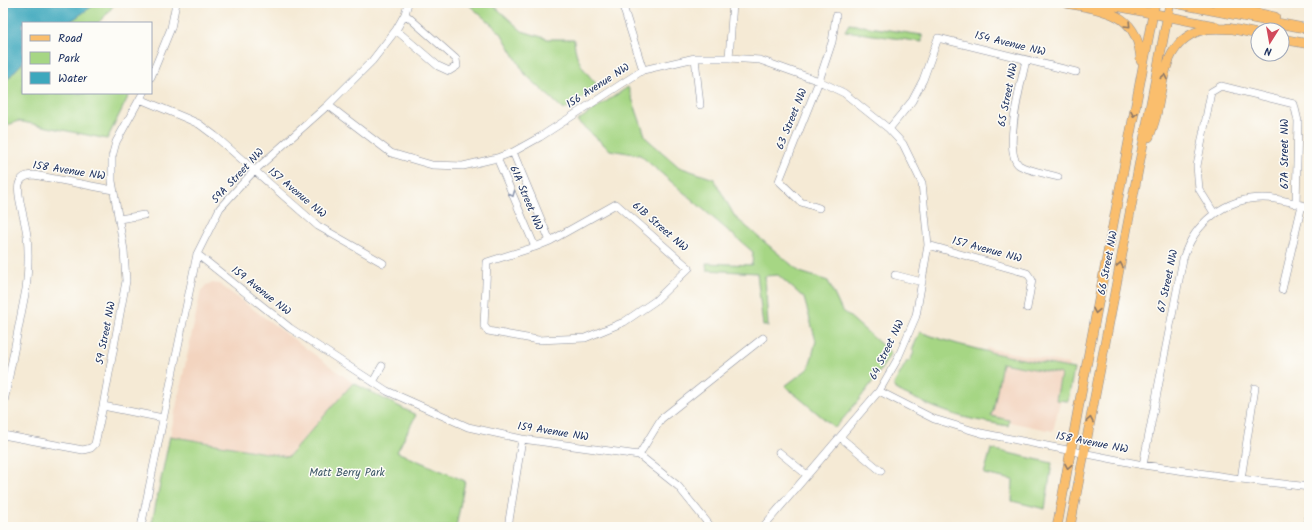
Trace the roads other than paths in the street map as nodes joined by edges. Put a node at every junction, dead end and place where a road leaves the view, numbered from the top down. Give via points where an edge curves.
1 (176, 3) edge
2 (408, 3) edge
3 (622, 3) edge
4 (732, 3) edge
5 (1066, 3) edge
6 (1101, 3) edge
7 (1155, 3) edge
8 (1170, 3) edge
9 (1174, 3) edge
10 (1217, 3) edge
11 (405, 14) junction
12 (1153, 14) junction
13 (836, 16) dead end
14 (1168, 16) junction
15 (1309, 28) edge
16 (1232, 29) junction
17 (396, 30) junction
18 (1250, 32) edge
19 (1290, 40) edge
20 (1309, 44) edge
21 (695, 58) junction
22 (729, 58) junction
23 (1026, 60) junction
24 (643, 70) junction
25 (1076, 72) dead end
26 (152, 74) edge
27 (1141, 76) junction
28 (819, 81) junction
29 (141, 96) edge
30 (328, 104) junction
31 (700, 105) dead end
32 (889, 129) junction
33 (513, 152) junction
34 (497, 158) junction
35 (1139, 168) junction
36 (254, 171) junction
37 (1058, 177) dead end
38 (113, 190) junction
39 (1302, 206) edge
40 (819, 208) dead end
41 (1214, 213) junction
42 (144, 215) dead end
43 (119, 219) junction
44 (550, 241) junction
45 (928, 245) junction
46 (535, 247) junction
47 (197, 254) junction
48 (383, 263) dead end
49 (895, 275) dead end
50 (922, 282) junction
51 (1282, 290) dead end
52 (1027, 308) dead end
53 (763, 338) dead end
54 (382, 366) dead end
55 (373, 382) junction
56 (1255, 388) dead end
57 (879, 391) junction
58 (103, 406) junction
59 (3, 407) edge
60 (163, 418) junction
61 (3, 435) edge
62 (840, 437) junction
63 (522, 439) junction
64 (1070, 450) junction
65 (779, 452) dead end
66 (1084, 453) junction
67 (639, 455) junction
68 (1144, 465) junction
69 (881, 471) dead end
70 (807, 475) junction
71 (1241, 479) junction
72 (1309, 487) edge
73 (1309, 514) edge
74 (141, 527) edge
75 (508, 527) edge
76 (711, 527) edge
77 (763, 527) edge
78 (1057, 527) edge
79 (1070, 527) edge
80 (1306, 527) edge

1 - 26 street via 171,28
2 - 11 street, 59A Street NW
3 - 24 street
4 - 22 street
5 -> 27 main road via 1102,10 1117,15 1124,21 1136,37 1140,50
6 - 12 main road
7 - 12 main road, 66 Street NW
8 - 14 main road, 66 Street NW
9 - 15 main road
10 - 15 main road via 1296,21
11 - 17 street, 59A Street NW
11 - 17 street via 456,59 457,66 448,71 438,66
12 - 14 main road
12 - 27 main road, 66 Street NW
13 - 28 street, 63 Street NW via 832,42
14 - 16 main road
14 - 35 main road, 66 Street NW
16 - 18 main road
35 -> 16 main road via 1156,118 1167,64 1173,50 1183,38 1199,30
17 - 30 street, 59A Street NW via 372,61
19 - 20 main road
21 - 22 street, 156 Avenue NW
21 - 24 street, 156 Avenue NW
21 - 31 street
22 - 28 street, 156 Avenue NW via 760,60
23 - 25 street, 154 Avenue NW
23 - 32 street, 154 Avenue NW via 938,38 923,80 912,101
23 - 37 street, 65 Street NW via 1013,119 1014,158 1023,167
24 - 33 street, 156 Avenue NW
27 -> 64 main road, 66 Street NW
28 - 32 street, 156 Avenue NW via 844,93
28 - 40 street, 63 Street NW via 779,181 801,202
29 - 36 street, 157 Avenue NW via 199,124
29 - 38 street, 59 Street NW via 113,151
30 - 34 street, 156 Avenue NW via 391,153 432,166 463,166
30 - 36 street, 59A Street NW
32 - 45 street, 64 Street NW via 903,144 922,183
33 - 34 street, 156 Avenue NW
33 - 44 street, 61A Street NW
34 -> 46 street, 61A Street NW
66 -> 35 main road, 66 Street NW
36 - 47 street, 59A Street NW via 220,208
36 - 48 street, 157 Avenue NW via 318,226
38 - 43 street, 59 Street NW
38 - 59 street, 158 Avenue NW via 34,175 22,178 19,183 18,191 27,238 28,275
39 - 41 street, 67 Street NW via 1266,198 1251,199 1236,202
39 - 41 street, 67A Street NW via 1298,121 1294,104 1221,86 1211,92 1197,166 1199,190
39 - 51 street, 67A Street NW
41 - 68 street, 67 Street NW via 1195,233 1183,259
42 - 43 street
43 - 58 street, 59 Street NW via 126,281
44 - 46 street
44 - 46 street, 61B Street NW via 616,204 689,268 655,301 624,322 585,338 538,340 488,331 484,326 486,262
45 - 50 street, 64 Street NW
45 - 52 street, 157 Avenue NW via 1027,273 1032,280
47 - 55 street, 159 Avenue NW via 290,328
47 - 60 street, 59A Street NW
49 - 50 street
50 - 57 street, 64 Street NW via 916,316 897,360
53 - 67 street via 660,419
54 - 55 street
55 - 63 street, 159 Avenue NW via 387,392 468,427
56 - 71 street
57 - 62 street, 64 Street NW
57 - 64 street, 158 Avenue NW via 934,419 981,433
58 - 60 street
58 - 61 street, 59 Street NW via 96,440 88,450
60 - 74 street, 59A Street NW
62 - 69 street
62 - 70 street, 64 Street NW
63 - 67 street, 159 Avenue NW
63 - 75 street
64 - 66 street, 158 Avenue NW
64 -> 78 main road, 66 Street NW
65 - 70 street
66 - 68 street, 158 Avenue NW
66 - 79 main road, 66 Street NW
67 - 76 street via 678,486
68 - 71 street, 158 Avenue NW
70 - 77 street, 64 Street NW
71 - 72 street, 158 Avenue NW
73 - 80 street

